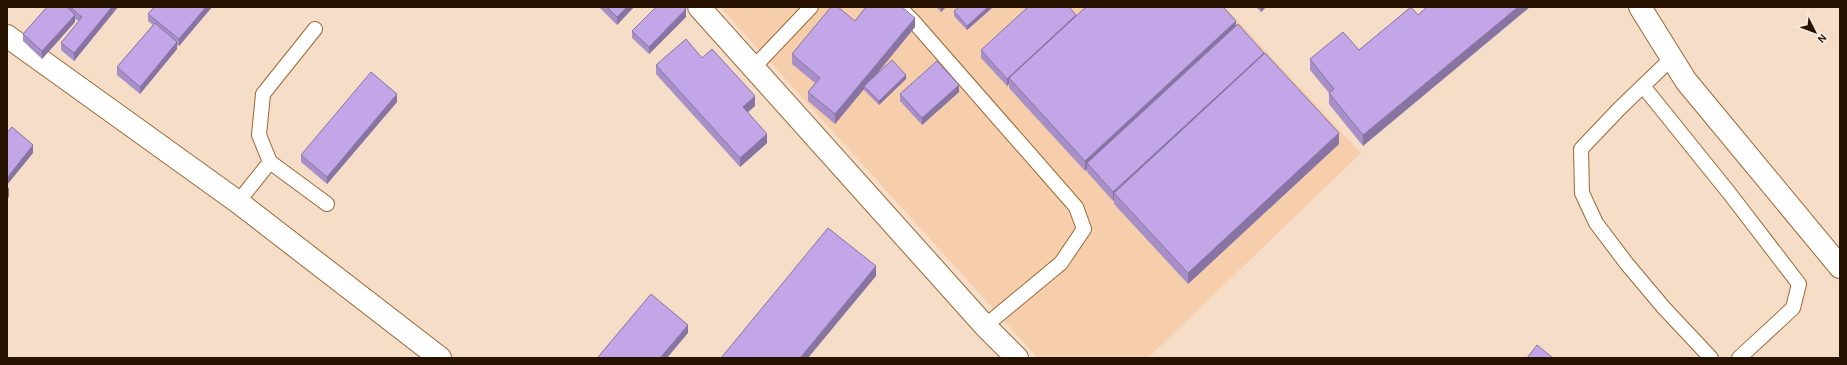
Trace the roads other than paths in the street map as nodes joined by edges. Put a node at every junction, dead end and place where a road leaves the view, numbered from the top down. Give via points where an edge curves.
1 (700, 7) edge
2 (811, 7) edge
3 (899, 7) edge
4 (1640, 7) edge
5 (315, 29) dead end
6 (7, 36) edge
7 (1672, 58) junction
8 (754, 67) junction
9 (1643, 86) junction
10 (270, 162) junction
11 (238, 202) junction
12 (327, 204) dead end
13 (1840, 266) edge
14 (985, 326) junction
15 (440, 358) edge
16 (1017, 358) edge
17 (1711, 358) edge
18 (1739, 358) edge

1 - 8 street
2 - 8 lane
3 - 14 lane via 1076,207 1084,229 1061,263
4 - 7 street
5 - 10 lane via 263,94 259,135
6 - 11 street
7 - 9 lane
7 - 13 street via 1686,81
8 - 14 street
9 - 17 lane via 1581,149 1582,193 1596,223 1627,264
9 - 18 lane via 1798,284 1793,308
10 - 11 lane
10 - 12 lane
11 - 15 street
14 - 16 street

